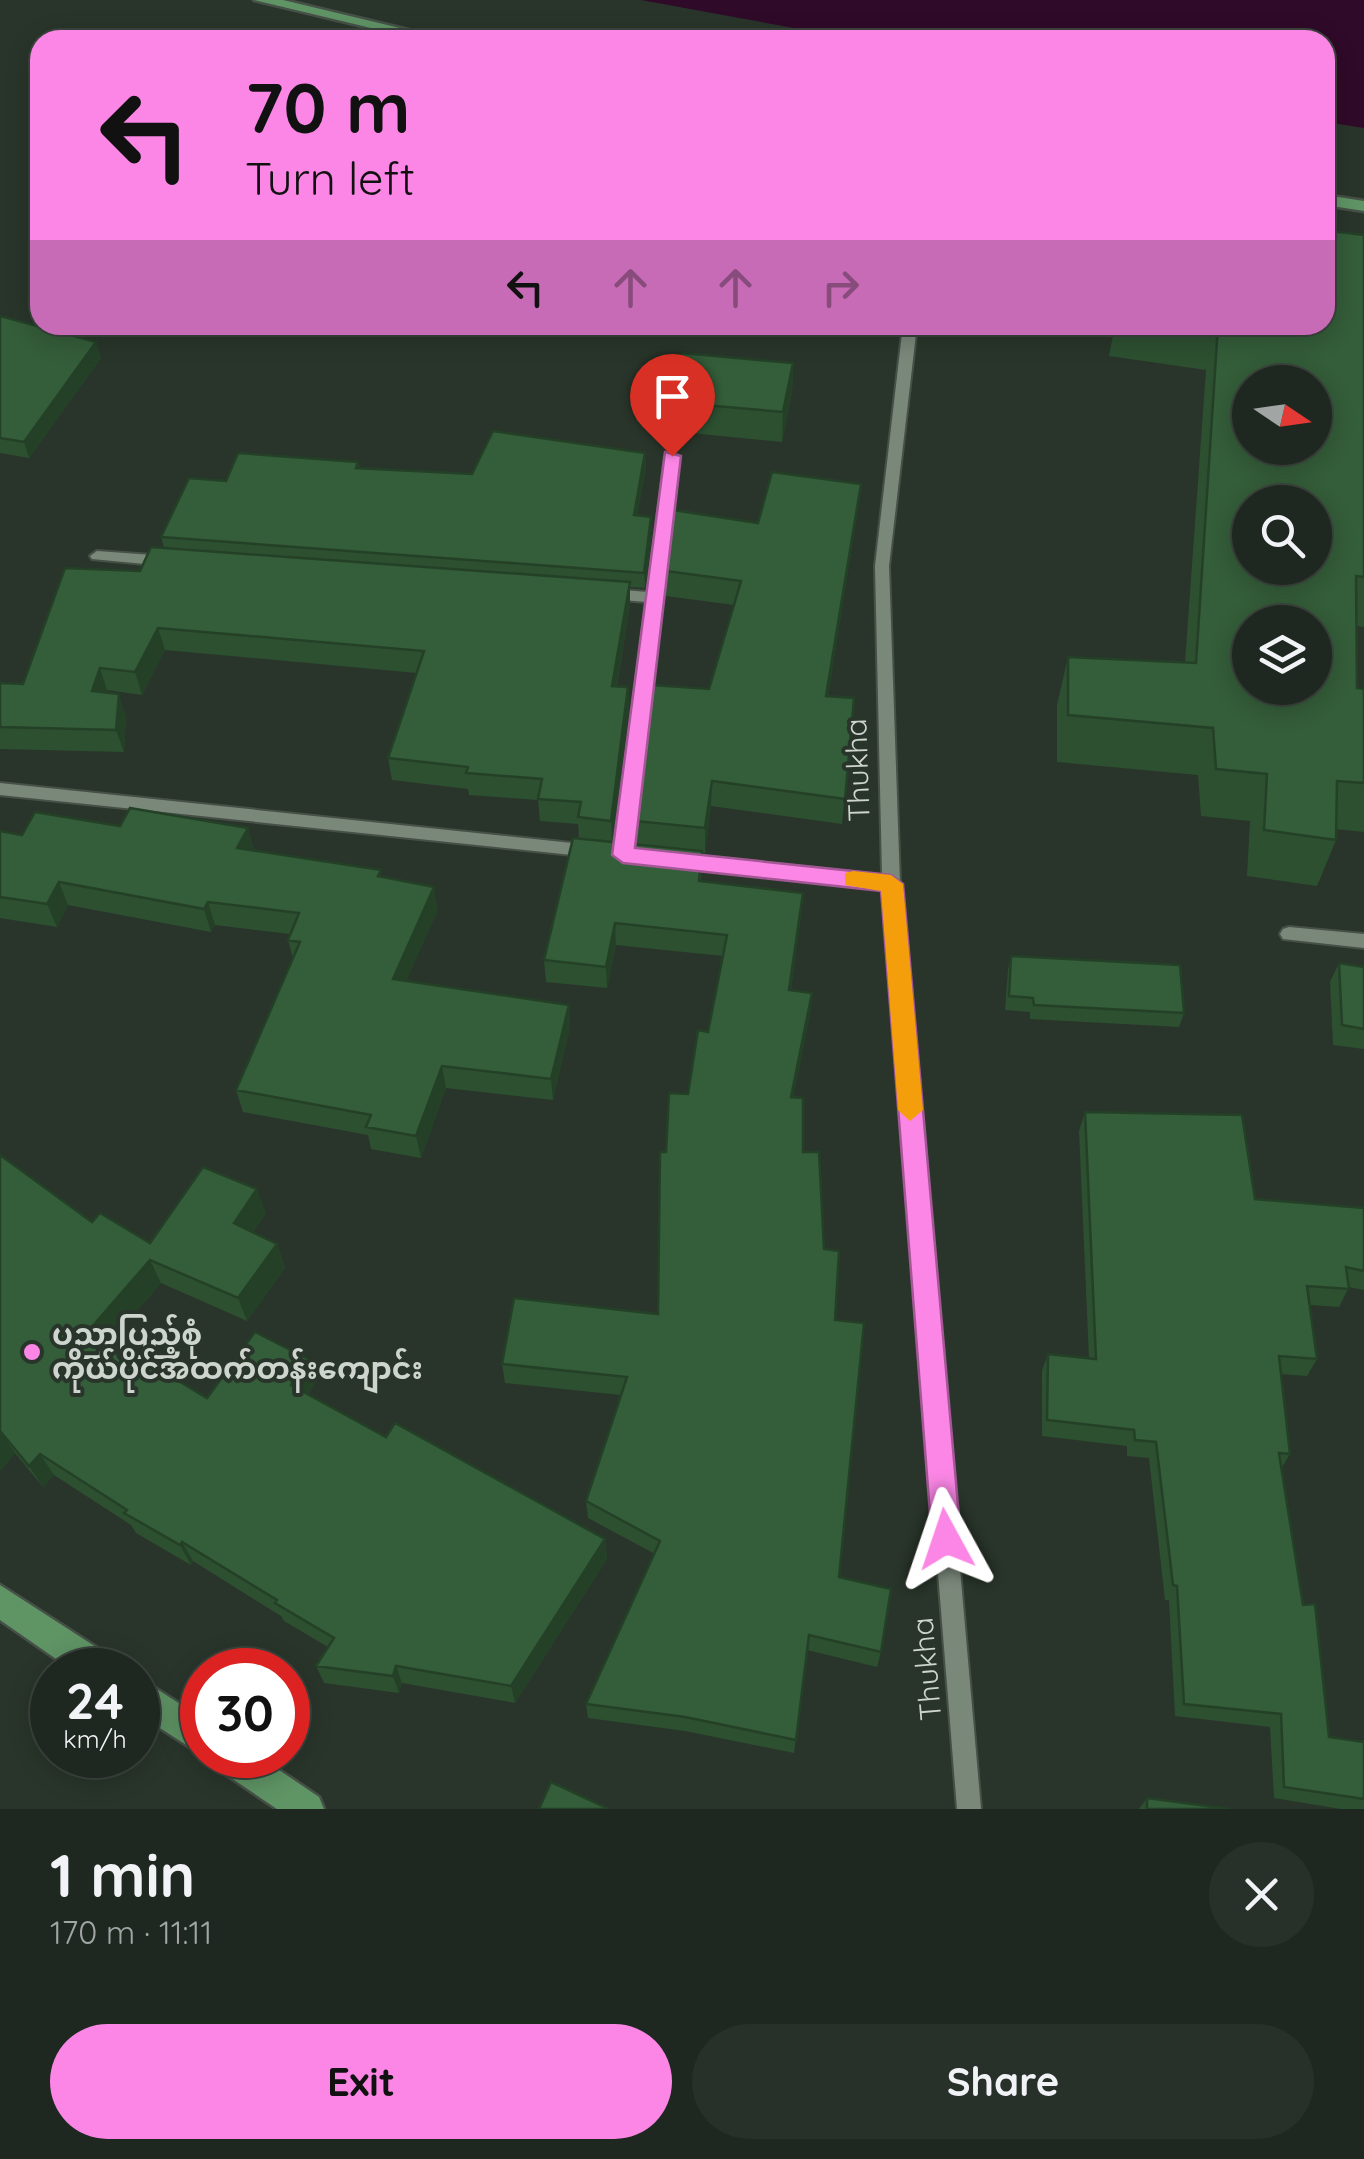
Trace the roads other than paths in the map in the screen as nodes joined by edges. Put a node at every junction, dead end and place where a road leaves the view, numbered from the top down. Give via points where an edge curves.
1 (262, 0) edge
2 (397, 30) edge
3 (1335, 202) edge
4 (1364, 206) edge
5 (909, 335) edge
6 (672, 456) dead end
7 (97, 556) dead end
8 (176, 562) edge
9 (595, 593) edge
10 (655, 598) junction
11 (0, 789) edge
12 (623, 855) junction
13 (642, 857) edge
14 (661, 859) edge
15 (891, 884) junction
16 (1289, 934) dead end
17 (1364, 941) edge
18 (0, 1601) edge
19 (69, 1648) edge
20 (261, 1778) edge
21 (307, 1809) edge
22 (969, 1809) edge

1 - 2 main road
3 - 4 main road
5 - 15 street, Thukha via 882,566
6 - 10 street
7 - 8 street
9 - 10 street
10 - 12 street
11 - 12 street
12 - 13 street
14 - 15 street
15 - 22 street, Thukha
16 - 17 street
18 - 19 main road
20 - 21 main road

